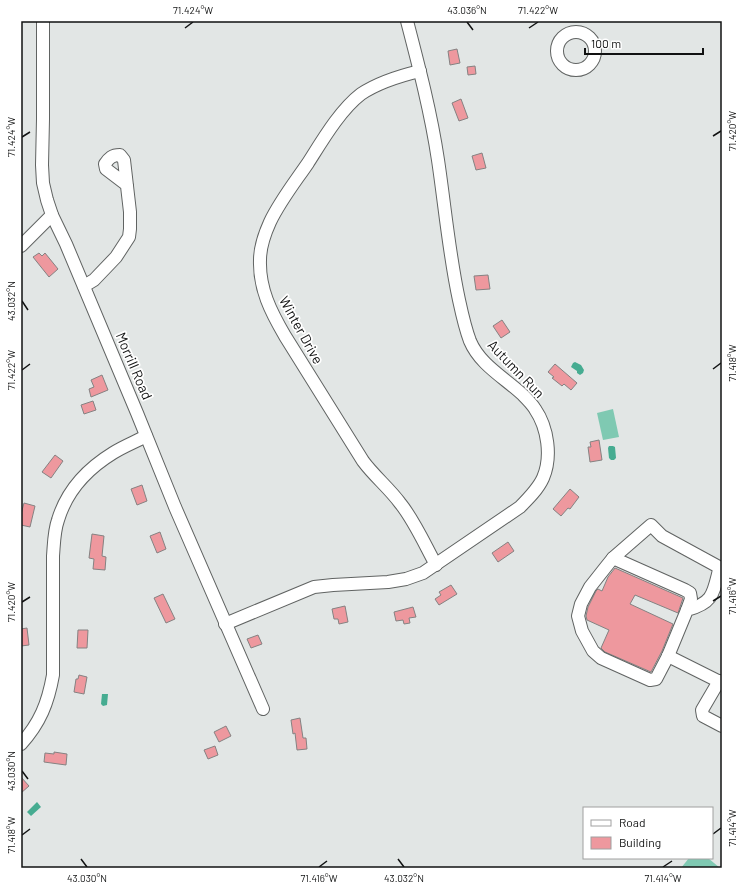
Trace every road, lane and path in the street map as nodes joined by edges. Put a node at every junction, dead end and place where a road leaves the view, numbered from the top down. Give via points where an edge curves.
1 (43, 21) edge
2 (407, 21) edge
3 (420, 71) junction
4 (127, 185) dead end
5 (52, 215) junction
6 (21, 246) edge
7 (84, 286) junction
8 (146, 436) junction
9 (613, 558) junction
10 (436, 565) junction
11 (687, 610) junction
12 (225, 624) junction
13 (668, 656) junction
14 (720, 682) edge
15 (263, 709) dead end
16 (722, 726) edge
17 (21, 744) edge

1 - 5 street, Morrill Road via 42,165 43,183
2 - 3 street, Autumn Run
3 - 10 street, Autumn Run via 434,133 457,288 471,342 481,358 535,409 543,425 547,443 547,461 543,478 533,494 520,507
3 - 10 street, Winter Drive via 376,85 360,95 335,123 278,206 263,240 260,277 264,295 285,336 363,462 406,511
4 - 7 street via 129,237 116,257 94,280
5 - 6 street
5 - 7 street, Morrill Road
7 - 8 street, Morrill Road
8 - 12 street, Morrill Road
8 - 17 street via 90,469 74,488 62,509 54,538 53,657 49,694 34,728
9 - 11 street via 690,593 691,599
9 - 11 street via 651,525 662,536 717,566 719,570 710,597 705,603
9 - 13 street via 590,587 578,616 593,652 650,680 656,679
10 - 12 street, Autumn Run via 406,579 314,587
11 - 13 street
12 - 15 street, Morrill Road
13 - 14 street
14 - 16 street via 702,710 703,716

